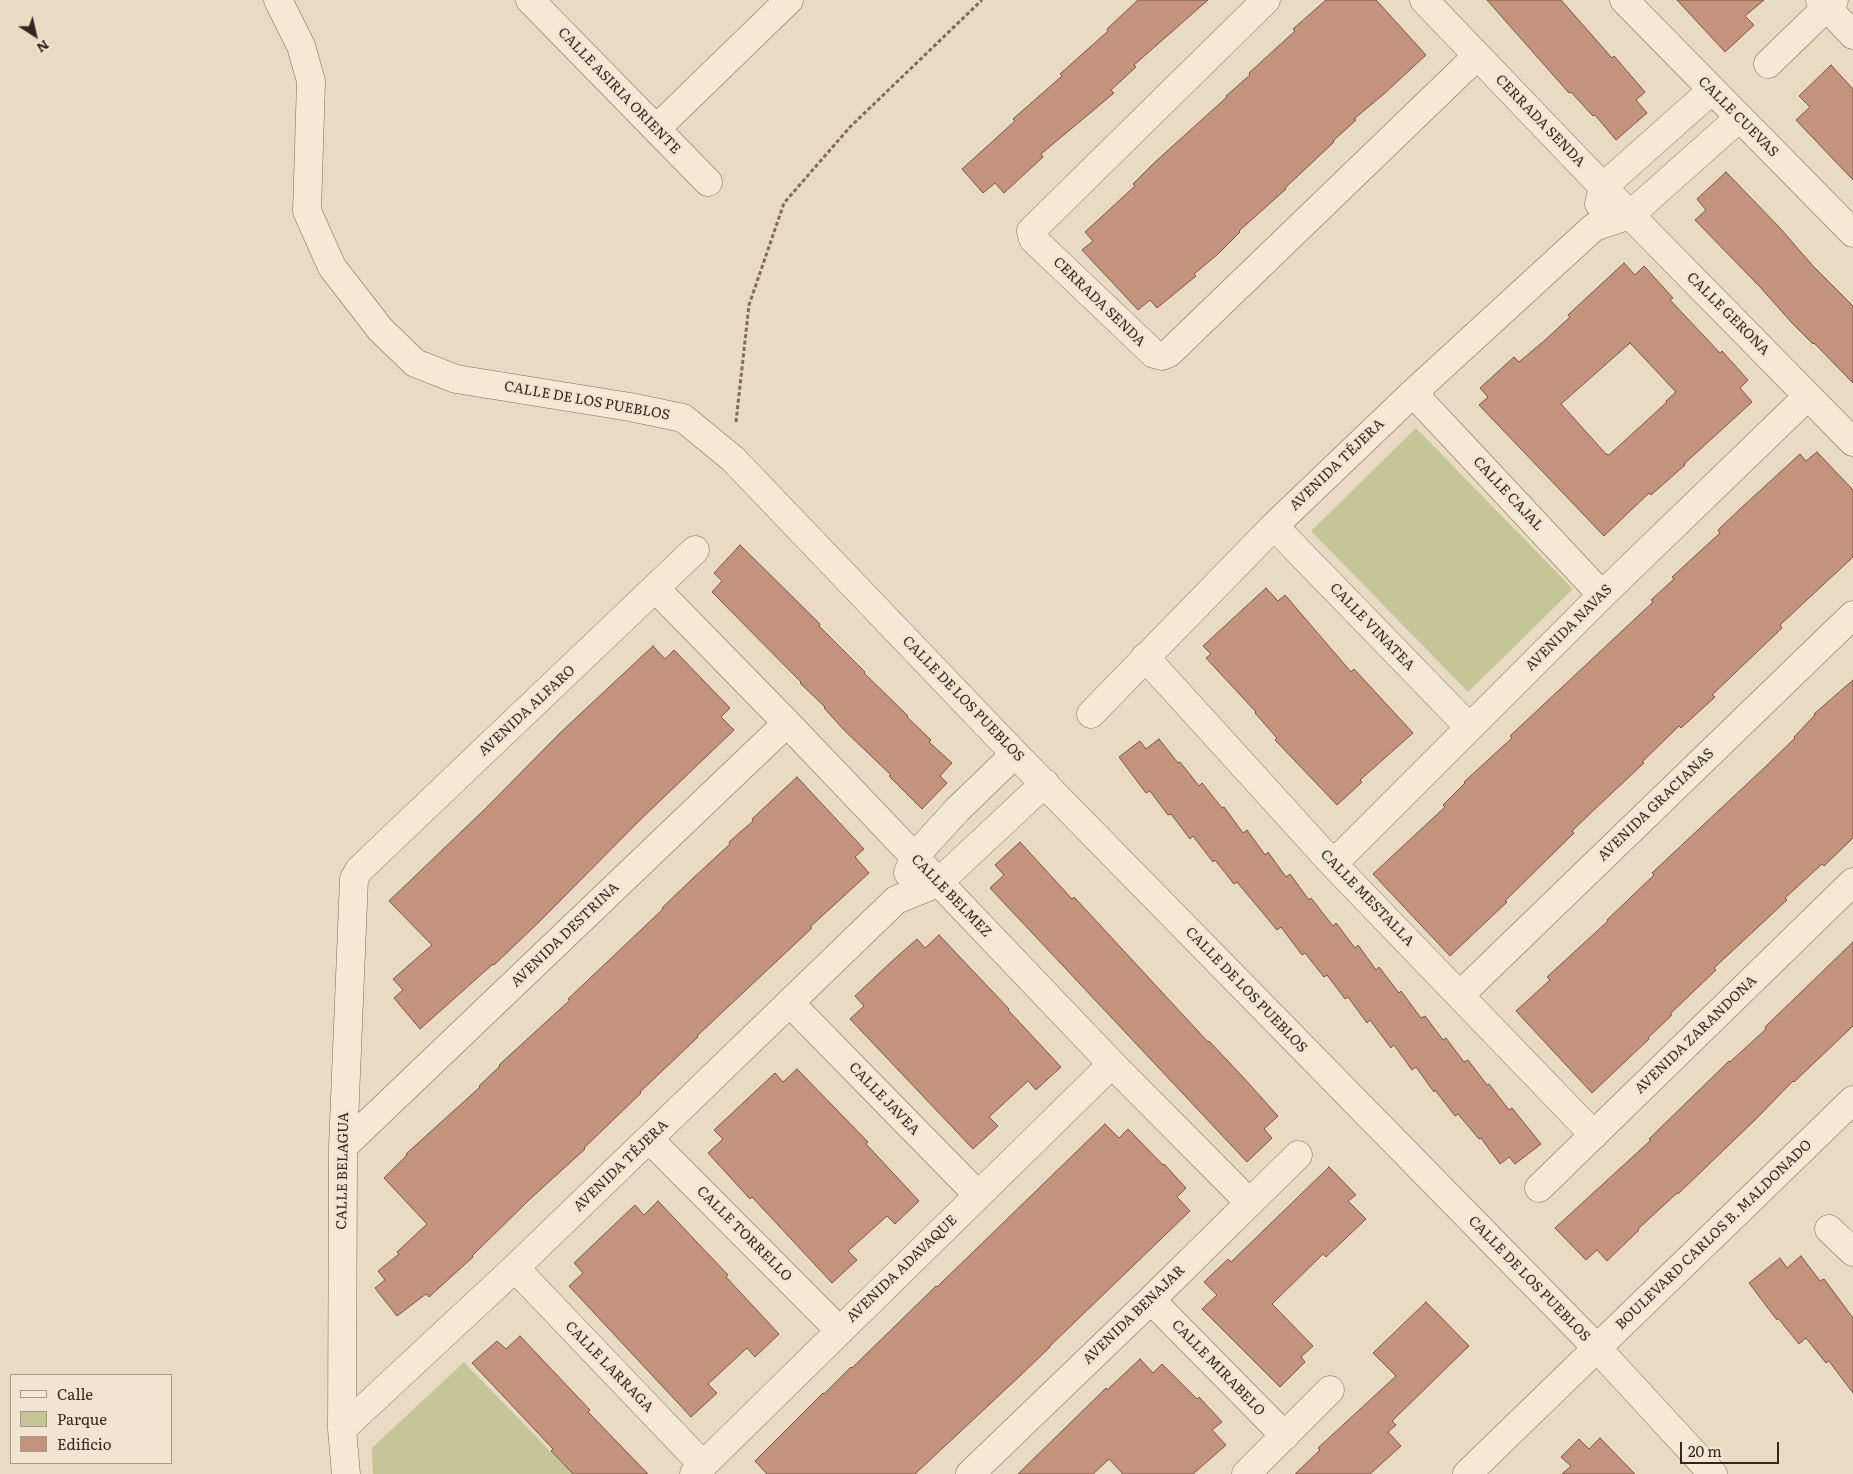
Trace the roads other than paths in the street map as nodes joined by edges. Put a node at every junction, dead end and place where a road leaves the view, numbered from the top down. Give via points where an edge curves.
1 (278, 0) edge
2 (530, 0) edge
3 (789, 0) edge
4 (1266, 0) edge
5 (1424, 0) edge
6 (1624, 0) edge
7 (1827, 2) edge
8 (1853, 35) edge
9 (1477, 56) junction
10 (1768, 64) dead end
11 (1712, 90) junction
12 (1739, 118) junction
13 (656, 128) junction
14 (708, 182) dead end
15 (1603, 187) junction
16 (1630, 215) junction
17 (1594, 227) junction
18 (1853, 233) edge
19 (1413, 392) junction
20 (1808, 396) junction
21 (1853, 442) edge
22 (1274, 526) junction
23 (695, 550) dead end
24 (656, 589) junction
25 (1602, 595) junction
26 (1853, 615) edge
27 (1145, 657) junction
28 (1091, 714) dead end
29 (787, 723) junction
30 (1469, 728) junction
31 (1015, 754) junction
32 (1045, 783) junction
33 (914, 857) junction
34 (1333, 864) junction
35 (359, 870) joint
36 (1853, 882) edge
37 (938, 883) junction
38 (896, 900) junction
39 (1460, 994) junction
40 (791, 1004) junction
41 (1112, 1064) junction
42 (1853, 1100) edge
43 (1594, 1134) junction
44 (649, 1139) junction
45 (343, 1147) junction
46 (1298, 1155) dead end
47 (1540, 1188) dead end
48 (978, 1195) junction
49 (1249, 1202) junction
50 (1829, 1229) dead end
51 (1853, 1252) edge
52 (515, 1268) junction
53 (1151, 1300) junction
54 (839, 1330) junction
55 (1596, 1348) junction
56 (1330, 1390) dead end
57 (342, 1430) junction
58 (1285, 1436) junction
59 (698, 1470) edge
60 (346, 1474) edge
61 (970, 1474) edge
62 (1246, 1474) edge
63 (1467, 1474) edge
64 (1714, 1474) edge

1 - 31 street, CALLE DE LOS PUEBLOS via 301,46 312,82 307,211 332,268 380,329 415,363 456,379 683,418 733,459
2 - 13 street, CALLE ASIRIA ORIENTE
3 - 13 street
4 - 9 street, CERRADA SENDA via 1031,231 1033,239 1154,354 1162,356 1169,353
5 - 9 street, CERRADA SENDA
6 - 11 street, CALLE CUEVAS
7 - 8 street
7 - 10 street
9 - 15 street, CERRADA SENDA
11 - 12 street, CALLE CUEVAS
11 - 15 street
12 - 16 street, AVENIDA TÉJERA
12 - 18 street, CALLE CUEVAS
13 - 14 street, CALLE ASIRIA ORIENTE
15 - 16 street, CALLE GERONA
15 - 17 street
16 - 17 street, AVENIDA TÉJERA
16 - 20 street, CALLE GERONA
17 - 19 street, AVENIDA TÉJERA
19 - 22 street, AVENIDA TÉJERA
19 - 25 street, CALLE CAJAL
20 - 21 street, CALLE GERONA
20 - 25 street, AVENIDA NAVAS
22 - 27 street, AVENIDA TÉJERA
22 - 30 street, CALLE VINATEA
23 - 24 street, AVENIDA ALFARO
24 - 29 street, CALLE BELMEZ
24 - 35 street, AVENIDA ALFARO
25 - 30 street, AVENIDA NAVAS
26 - 39 street, AVENIDA GRACIANAS
27 - 28 street, AVENIDA TÉJERA
27 - 34 street, CALLE MESTALLA
29 - 33 street, CALLE BELMEZ
29 - 45 street, AVENIDA DESTRINA
30 - 34 street, AVENIDA NAVAS
31 - 32 street, CALLE DE LOS PUEBLOS
31 - 33 street, AVENIDA TÉJERA
32 - 37 street, AVENIDA TÉJERA
32 - 55 street, CALLE DE LOS PUEBLOS
33 - 37 street, CALLE BELMEZ
33 - 38 street, AVENIDA TÉJERA
34 - 39 street, CALLE MESTALLA
35 - 45 street, CALLE BELAGUA via 352,887
36 - 43 street, AVENIDA ZARANDONA
37 - 38 street, AVENIDA TÉJERA
37 - 41 street, CALLE BELMEZ
38 - 40 street, AVENIDA TÉJERA
39 - 43 street, CALLE MESTALLA
40 - 44 street, AVENIDA TÉJERA
40 - 48 street, CALLE JAVEA
41 - 48 street, AVENIDA ADAVAQUE
41 - 49 street, CALLE BELMEZ
42 - 55 street, BOULEVARD CARLOS B. MALDONADO
43 - 47 street, AVENIDA ZARANDONA
44 - 52 street, AVENIDA TÉJERA
44 - 54 street, CALLE TORRELLO
45 - 57 street, CALLE BELAGUA
46 - 49 street, AVENIDA BENAJAR
48 - 54 street, AVENIDA ADAVAQUE
49 - 53 street, AVENIDA BENAJAR
50 - 51 street
52 - 57 street, AVENIDA TÉJERA
52 - 59 street, CALLE LARRAGA
53 - 58 street, CALLE MIRABELO
53 - 61 street, AVENIDA BENAJAR
54 - 59 street, AVENIDA ADAVAQUE
55 - 63 street, BOULEVARD CARLOS B. MALDONADO
55 - 64 street, CALLE DE LOS PUEBLOS
56 - 58 street
57 - 60 street, CALLE BELAGUA
58 - 62 street

